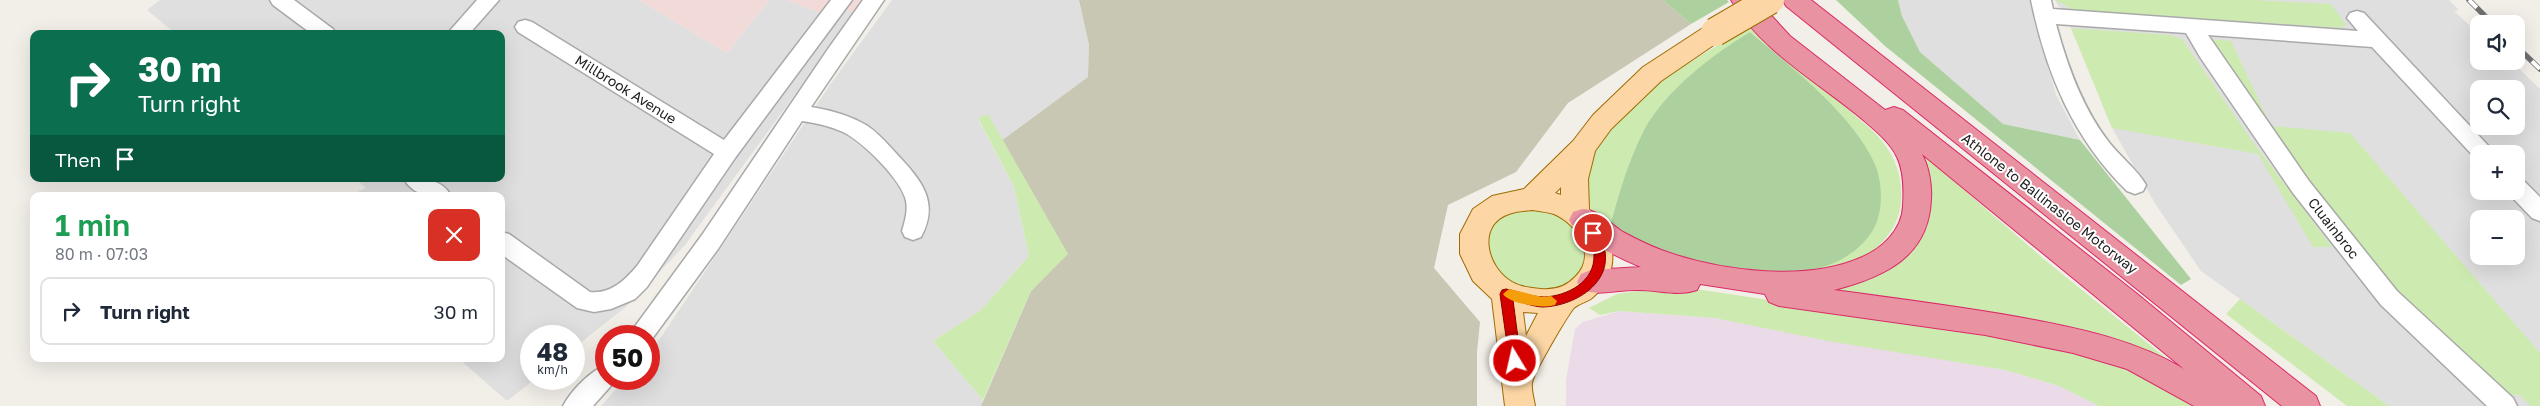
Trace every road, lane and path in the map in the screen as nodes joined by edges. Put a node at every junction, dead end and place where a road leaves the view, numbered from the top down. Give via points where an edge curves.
1 (280, 0) edge
2 (489, 0) edge
3 (842, 0) edge
4 (874, 0) edge
5 (1743, 0) edge
6 (1748, 0) edge
7 (1770, 0) edge
8 (1795, 0) edge
9 (2043, 8) edge
10 (2357, 18) dead end
11 (524, 27) dead end
12 (2193, 27) junction
13 (321, 30) edge
14 (461, 30) edge
15 (2378, 40) junction
16 (797, 112) junction
17 (2477, 145) edge
18 (1582, 148) junction
19 (727, 152) junction
20 (420, 182) edge
21 (2135, 185) dead end
22 (434, 192) edge
23 (2525, 196) edge
24 (1532, 199) junction
25 (2540, 212) edge
26 (1579, 216) junction
27 (913, 232) dead end
28 (505, 244) edge
29 (1591, 282) junction
30 (1506, 294) junction
31 (1564, 299) junction
32 (648, 325) edge
33 (595, 387) edge
34 (1519, 394) edge
35 (576, 406) edge
36 (2222, 406) edge
37 (2250, 406) edge
38 (2305, 406) edge
39 (2504, 406) edge

1 - 13 street
2 - 14 street
3 - 19 street
4 - 16 street
5 - 26 highway via 1780,42 1887,127 1905,147 1912,160 1920,210 1911,234 1893,253 1842,276 1804,282 1768,282 1670,265 1629,251
6 - 37 highway, Athlone to Ballinasloe Motorway via 2126,302
7 - 18 main road, bridge via 1652,74 1602,122
8 - 38 highway, Athlone to Ballinasloe Motorway
9 - 12 street
9 - 21 street via 2060,71 2084,123 2104,153
10 - 15 street
11 - 19 street, Millbrook Avenue
12 - 15 street
12 - 39 street, Cluainbroc via 2301,187 2389,298
15 - 17 street
16 - 27 street via 838,122 865,135 909,181 918,206 919,219
16 - 32 street via 710,242
18 - 24 main road
18 - 26 main road via 1574,179
19 - 28 street via 636,285 620,297 595,303 585,301
20 - 22 street
23 - 25 street
24 - 26 main road via 1562,206
24 - 30 main road via 1512,201 1490,210 1473,235 1474,257 1484,274
26 - 29 main road via 1593,233 1600,252 1598,268
29 - 31 main road
29 - 36 highway via 1665,279 2049,335 2105,348 2135,359
30 - 31 main road via 1542,302
30 - 34 main road
31 - 34 main road via 1546,326
33 - 35 street

